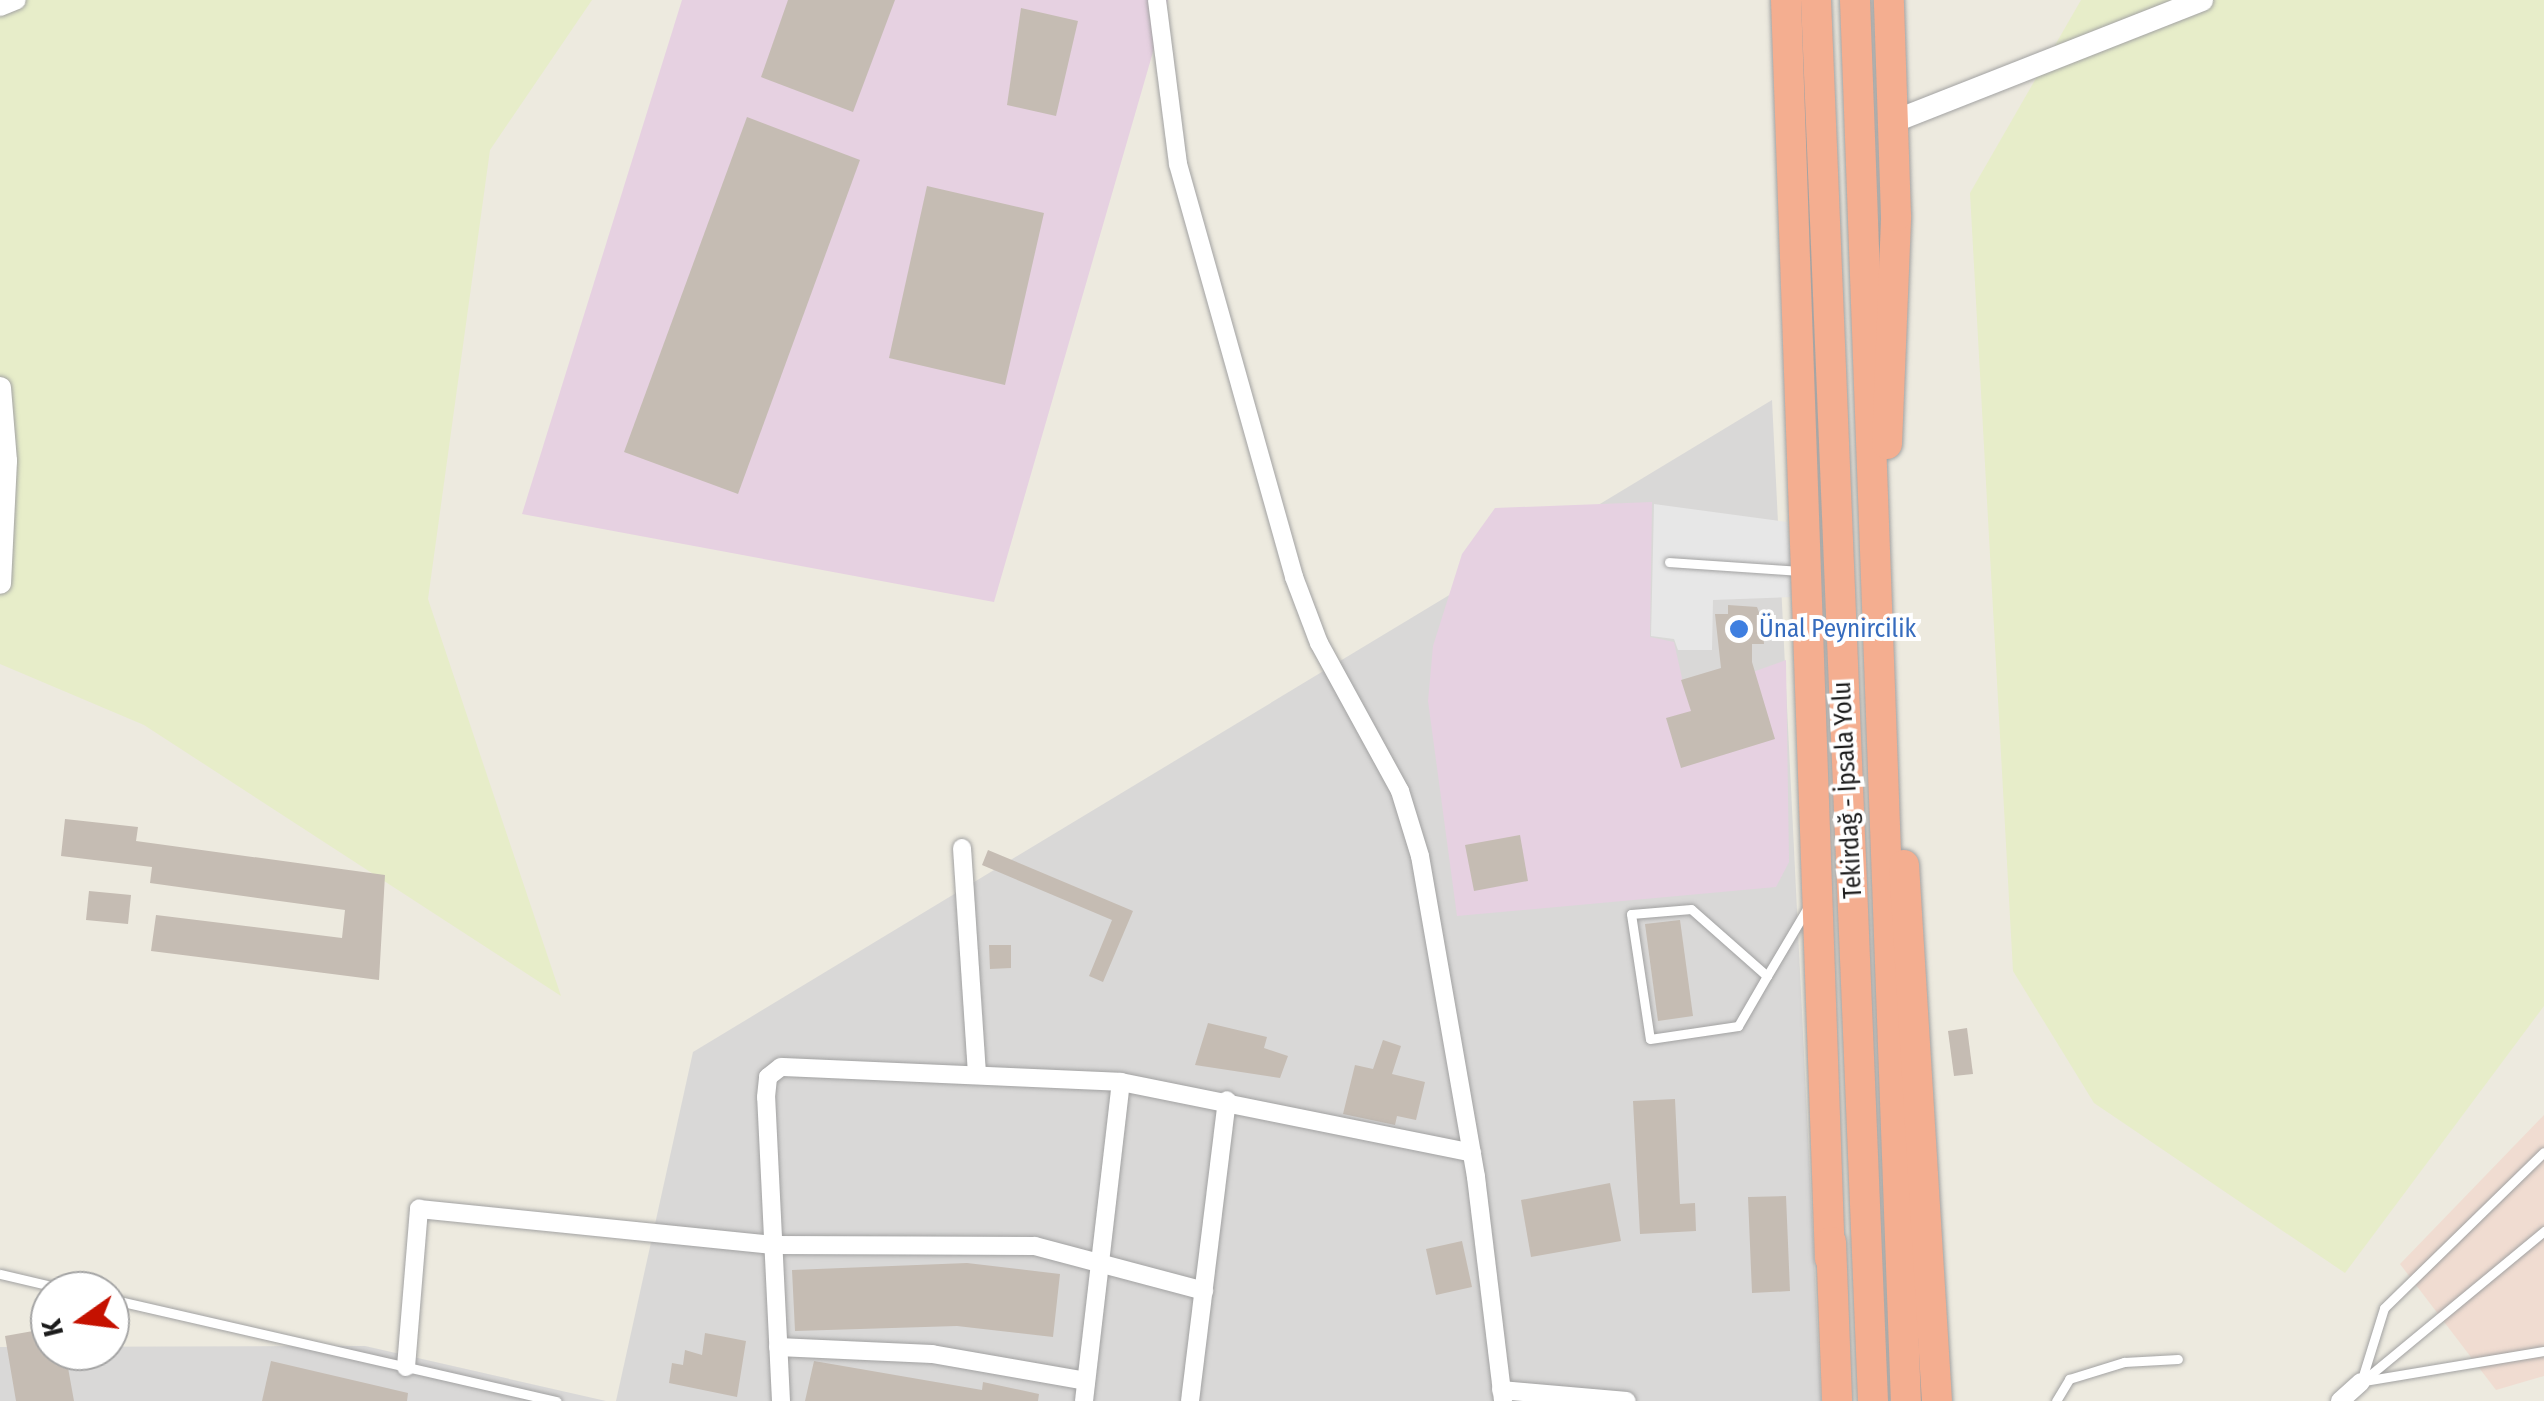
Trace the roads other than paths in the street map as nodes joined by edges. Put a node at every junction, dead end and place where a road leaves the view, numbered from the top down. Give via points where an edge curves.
1 (17, 0) edge
2 (1156, 0) edge
3 (1786, 0) edge
4 (1816, 0) edge
5 (1855, 0) edge
6 (1889, 0) edge
7 (2202, 0) edge
8 (0, 7) edge
9 (1894, 122) junction
10 (0, 388) edge
11 (1874, 516) junction
12 (1669, 562) dead end
13 (1808, 571) junction
14 (0, 583) edge
15 (1837, 594) junction
16 (1878, 596) junction
17 (962, 848) dead end
18 (1820, 887) junction
19 (1767, 976) junction
20 (976, 1073) junction
21 (1121, 1082) junction
22 (1226, 1100) junction
23 (2544, 1152) edge
24 (1472, 1153) junction
25 (2544, 1231) edge
26 (772, 1245) junction
27 (1830, 1258) junction
28 (1100, 1262) junction
29 (0, 1274) edge
30 (30, 1281) edge
31 (1204, 1292) junction
32 (130, 1304) edge
33 (778, 1347) junction
34 (2544, 1351) edge
35 (2178, 1358) dead end
36 (406, 1367) junction
37 (1086, 1381) junction
38 (2362, 1382) junction
39 (1502, 1395) edge
40 (556, 1401) edge
41 (781, 1401) edge
42 (1084, 1401) edge
43 (1190, 1401) edge
44 (1627, 1401) edge
45 (1838, 1401) edge
46 (1873, 1401) edge
47 (1906, 1401) edge
48 (1937, 1401) edge
49 (2056, 1401) edge
50 (2340, 1401) edge

1 - 8 street
2 - 24 street via 1186,198 1294,577 1411,822
3 - 13 highway
4 - 15 highway, Tekirdağ - İpsala Yolu
5 - 11 highway, Tekirdağ - İpsala Yolu
6 - 9 highway
7 - 9 street
9 - 11 highway via 1893,369
10 - 14 street via 6,461
11 - 16 highway, Tekirdağ - İpsala Yolu
12 - 13 lane
13 - 18 highway
15 - 27 highway
15 - 46 highway, Tekirdağ - İpsala Yolu
16 - 47 highway, Tekirdağ - İpsala Yolu
16 - 48 highway via 1920,1044
17 - 20 street
18 - 19 lane
18 - 27 highway
19 - 19 lane via 1738,1026 1650,1038 1631,914 1691,909
20 - 21 street
20 - 26 street via 780,1067 768,1077
21 - 22 street
21 - 28 street
22 - 24 street
22 - 31 street
23 - 38 lane via 2384,1308
24 - 39 street
25 - 38 lane
26 - 28 street via 1035,1246
26 - 33 street
26 - 36 street via 418,1209
27 - 45 highway
28 - 31 street
28 - 37 street
29 - 30 lane
31 - 43 street
32 - 36 lane
33 - 37 street via 932,1354
33 - 41 street
34 - 38 lane
35 - 49 lane via 2069,1379
36 - 40 lane
37 - 42 street
38 - 50 street
39 - 44 street

